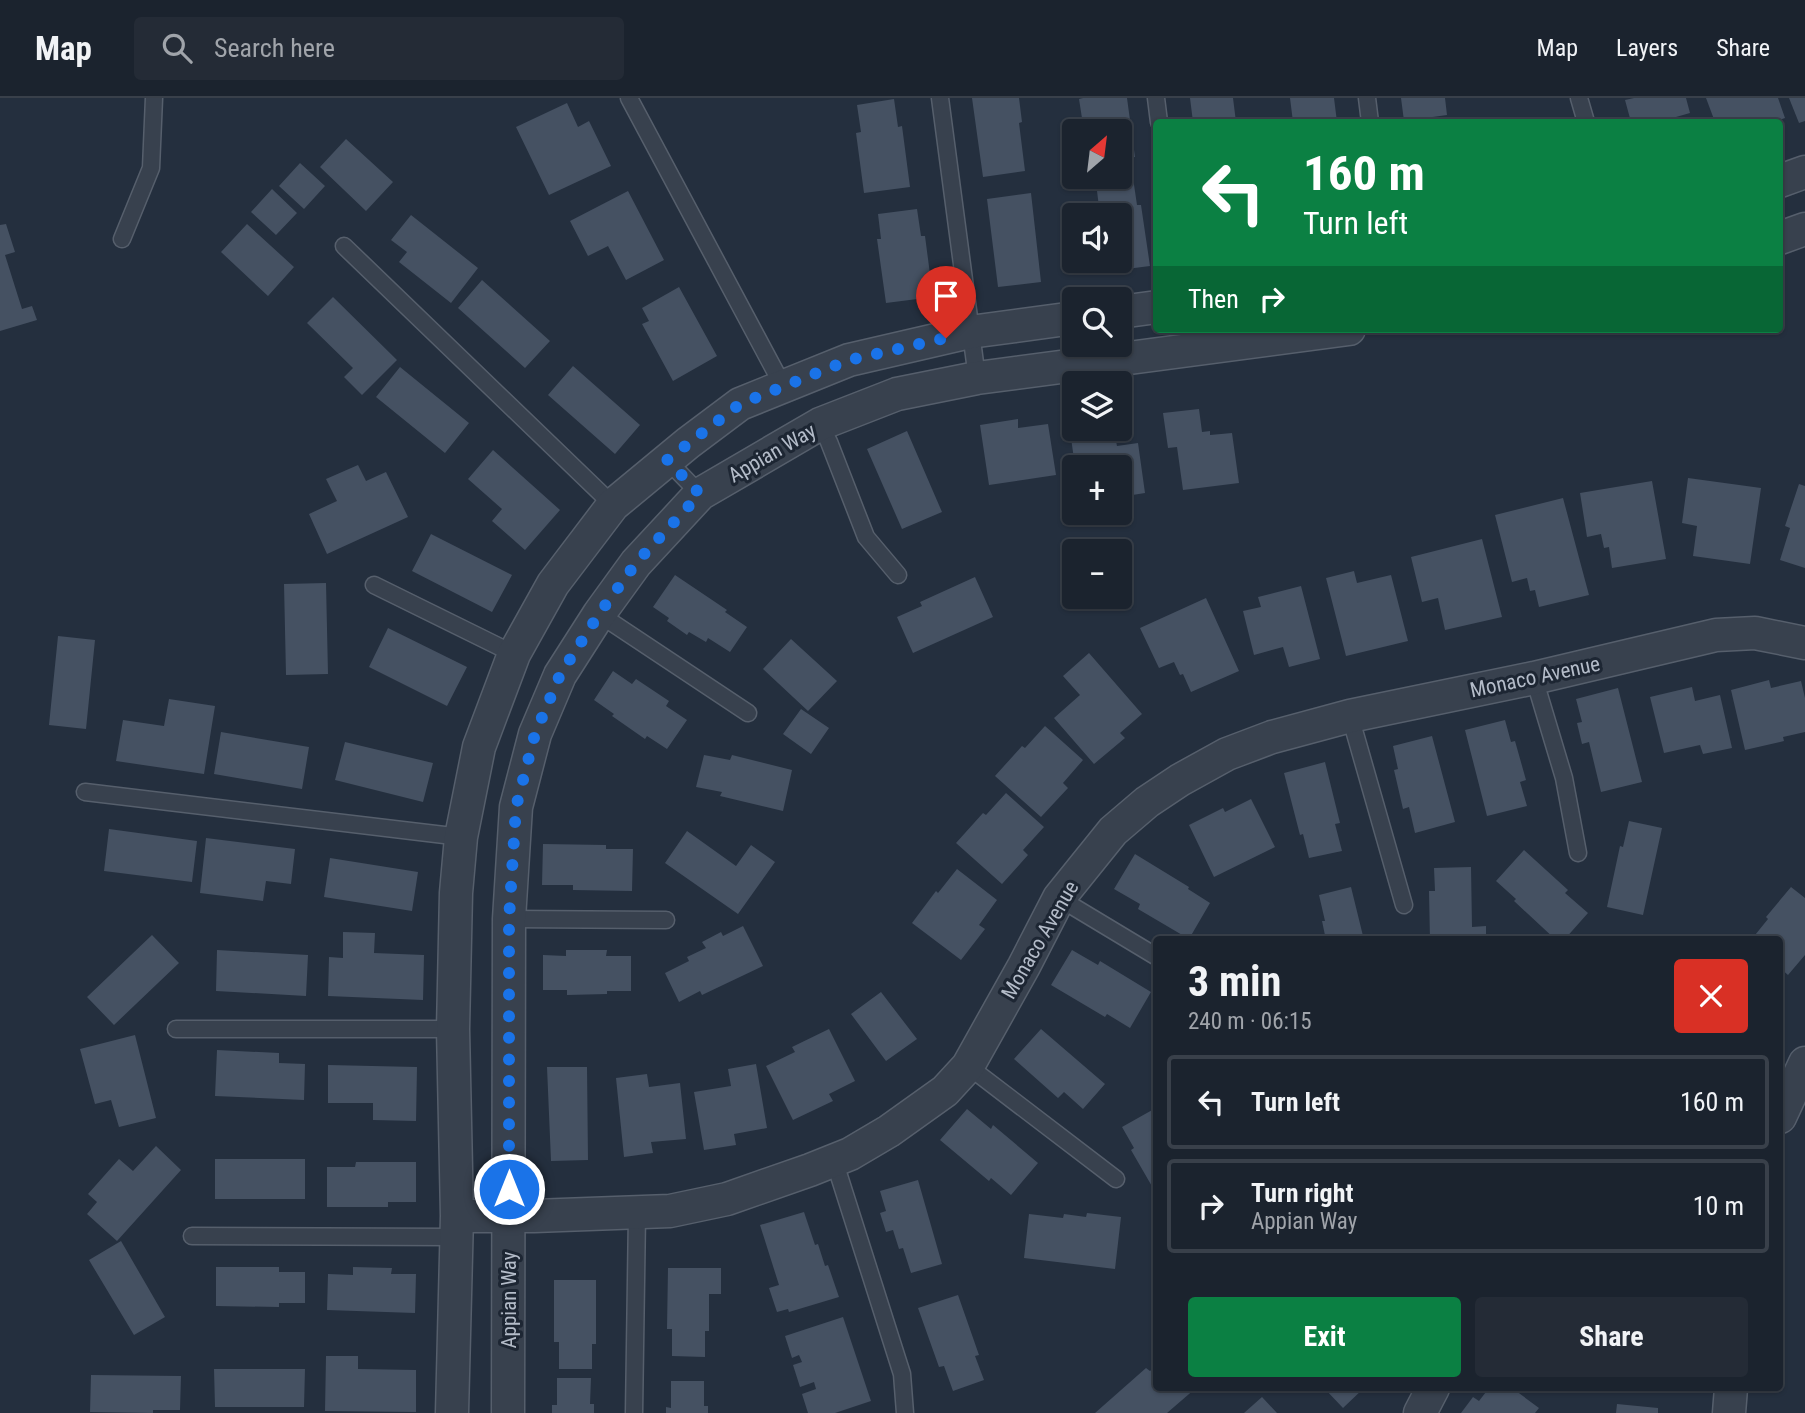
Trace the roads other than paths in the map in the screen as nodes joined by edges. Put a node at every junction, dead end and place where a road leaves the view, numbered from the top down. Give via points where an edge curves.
1 (154, 98) edge
2 (629, 98) edge
3 (940, 98) edge
4 (1156, 98) edge
5 (1367, 98) edge
6 (1579, 98) edge
7 (1159, 119) edge
8 (1370, 119) edge
9 (1585, 119) edge
10 (1805, 172) edge
11 (1783, 180) edge
12 (1805, 229) edge
13 (1783, 237) edge
14 (122, 239) dead end
15 (344, 246) dead end
16 (1153, 308) edge
17 (1132, 310) edge
18 (1062, 320) edge
19 (970, 332) junction
20 (1319, 333) edge
21 (976, 378) junction
22 (783, 386) junction
23 (820, 424) junction
24 (667, 460) junction
25 (700, 494) junction
26 (613, 505) junction
27 (898, 575) dead end
28 (374, 584) dead end
29 (599, 614) junction
30 (1805, 643) edge
31 (514, 654) junction
32 (1534, 678) junction
33 (748, 713) dead end
34 (1350, 716) junction
35 (85, 792) dead end
36 (461, 837) junction
37 (1578, 853) dead end
38 (1059, 898) junction
39 (1404, 905) dead end
40 (509, 919) junction
41 (666, 920) dead end
42 (1153, 955) edge
43 (176, 1029) dead end
44 (453, 1029) junction
45 (1805, 1063) edge
46 (968, 1066) junction
47 (1783, 1110) edge
48 (834, 1160) junction
49 (1115, 1179) dead end
50 (637, 1214) junction
51 (509, 1216) junction
52 (456, 1227) junction
53 (192, 1236) dead end
54 (1431, 1391) edge
55 (1731, 1391) edge
56 (452, 1413) edge
57 (508, 1413) edge
58 (634, 1413) edge
59 (905, 1413) edge
60 (1420, 1413) edge
61 (1729, 1413) edge

1 - 14 lane via 151,168
2 - 22 lane
3 - 19 lane
4 - 7 lane
5 - 8 lane
6 - 9 lane
10 - 11 street
12 - 13 street
15 - 26 lane
16 - 17 street
18 - 19 street
19 - 21 lane
19 - 22 street via 849,360
20 - 21 street, Appian Way
21 - 23 street, Appian Way via 898,394
22 - 24 street via 740,404
23 - 25 street, Appian Way
23 - 27 lane via 866,537
24 - 25 lane
24 - 26 street
25 - 29 street, Appian Way via 636,563
26 - 31 street via 553,584
28 - 31 lane
29 - 33 lane
29 - 40 street, Appian Way via 560,675 535,734 516,807
30 - 32 street, Monaco Avenue via 1755,633 1716,635
31 - 36 street via 479,747
32 - 34 street, Monaco Avenue
32 - 37 lane via 1564,778
34 - 38 street, Monaco Avenue via 1272,737 1227,754 1180,780 1113,831
34 - 39 lane
35 - 36 lane
36 - 44 street
38 - 42 lane
38 - 46 street, Monaco Avenue
40 - 41 lane
40 - 51 street, Appian Way
43 - 44 lane
44 - 52 street
45 - 47 street
46 - 48 street, Monaco Avenue via 945,1091 898,1125
46 - 49 lane
48 - 50 street, Monaco Avenue via 727,1199
48 - 59 lane via 902,1374
50 - 51 street, Monaco Avenue
50 - 58 lane
51 - 52 street, Monaco Avenue
51 - 57 street, Appian Way
52 - 53 lane
52 - 56 street
54 - 60 street
55 - 61 street

